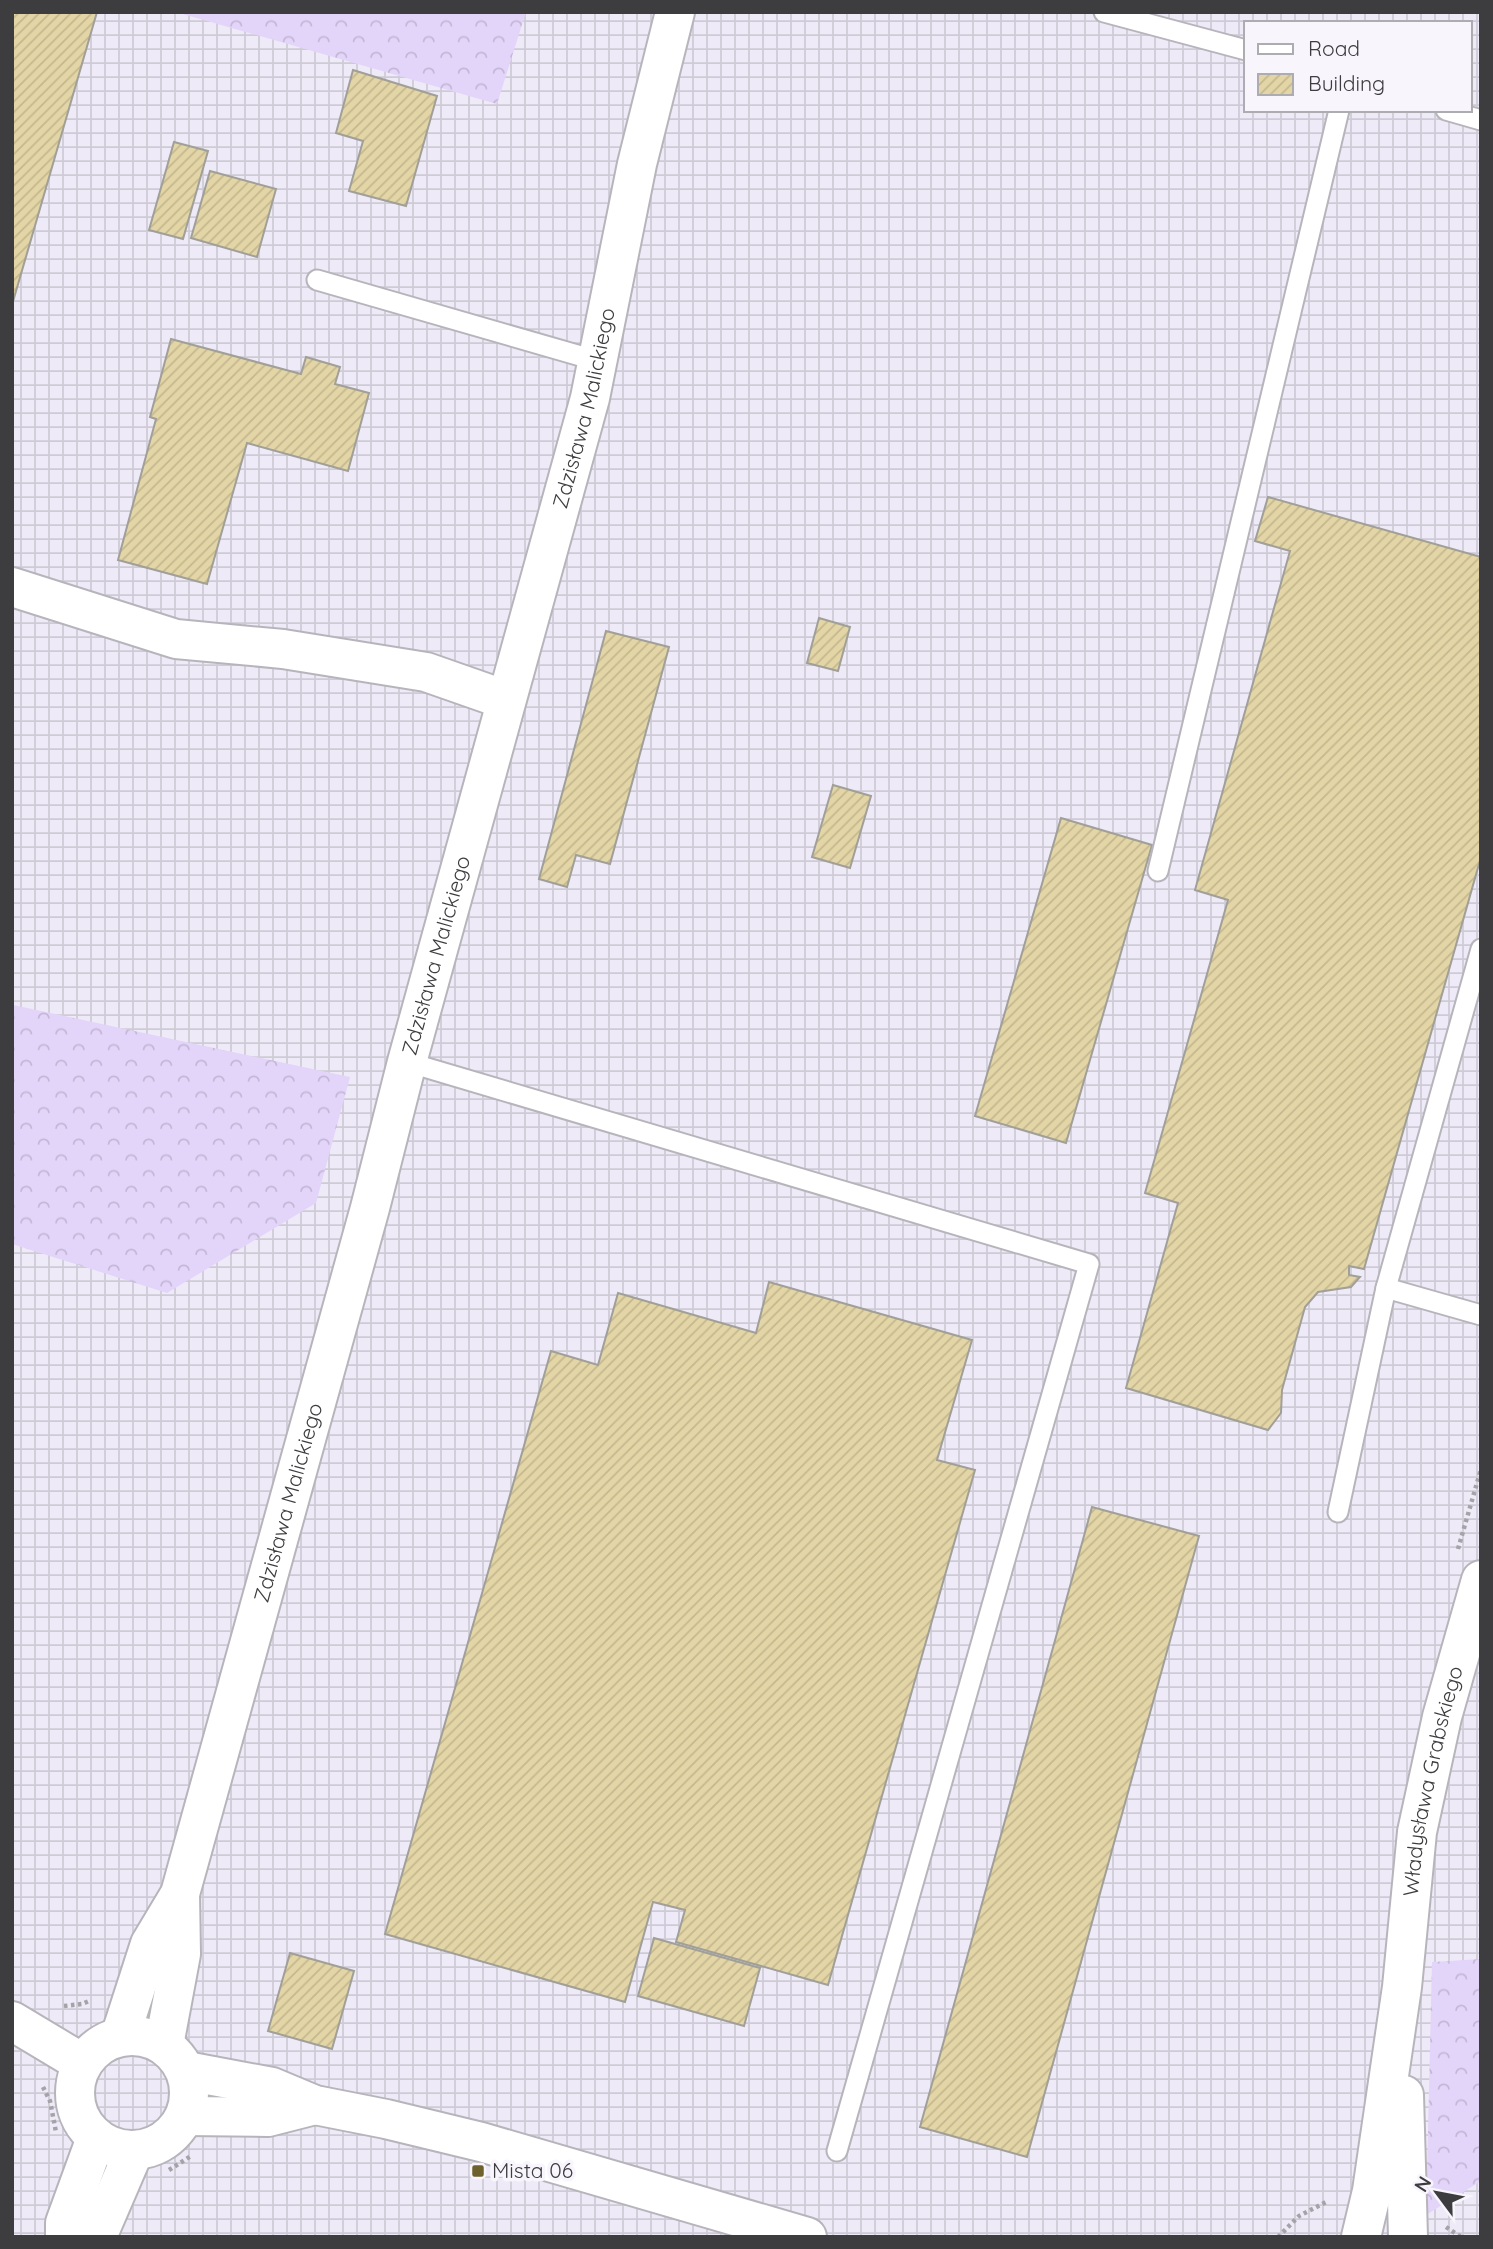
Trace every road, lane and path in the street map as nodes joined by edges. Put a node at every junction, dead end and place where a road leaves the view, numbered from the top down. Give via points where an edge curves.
1 (675, 12) edge
2 (1104, 12) edge
3 (1244, 49) edge
4 (1339, 112) edge
5 (1453, 112) edge
6 (1481, 120) edge
7 (317, 280) dead end
8 (598, 361) junction
9 (12, 587) edge
10 (506, 700) junction
11 (1158, 871) dead end
12 (1481, 949) edge
13 (407, 1062) junction
14 (1386, 1288) junction
15 (1481, 1315) edge
16 (1338, 1512) dead end
17 (1481, 1580) edge
18 (180, 1894) junction
19 (1402, 1987) junction
20 (12, 2021) edge
21 (120, 2037) junction
22 (175, 2058) junction
23 (82, 2063) junction
24 (315, 2105) junction
25 (185, 2116) junction
26 (96, 2138) junction
27 (134, 2151) junction
28 (837, 2151) dead end
29 (1332, 2200) dead end
30 (65, 2237) edge
31 (97, 2237) edge
32 (807, 2237) edge
33 (1278, 2237) edge
34 (1361, 2237) edge
35 (1408, 2237) edge

1 - 8 street, Zdzisława Malickiego via 637,164
2 - 3 lane
4 - 11 lane
5 - 6 lane
7 - 8 lane
8 - 10 street, Zdzisława Malickiego
9 - 10 street via 176,639 283,649 426,672
10 - 13 street, Zdzisława Malickiego
12 - 14 lane
13 - 18 street, Zdzisława Malickiego
13 - 28 lane via 1089,1264
14 - 15 lane
14 - 16 lane
17 - 19 street, Władysława Grabskiego via 1442,1717 1417,1832
18 - 21 street, Zdzisława Malickiego via 150,1944
18 - 22 street, Zdzisława Malickiego
19 - 34 street, Władysława Grabskiego
19 - 35 street, Władysława Grabskiego
20 - 23 street
21 - 22 street via 150,2038
21 - 23 street via 105,2042
22 - 24 street
22 - 25 street via 190,2087
23 - 26 street via 76,2079 77,2111
24 - 25 street via 268,2117
24 - 32 street via 481,2142
25 - 27 street via 164,2141
26 - 27 street via 108,2146
26 - 30 street via 65,2223
27 - 31 street
29 - 33 path via 1299,2216

